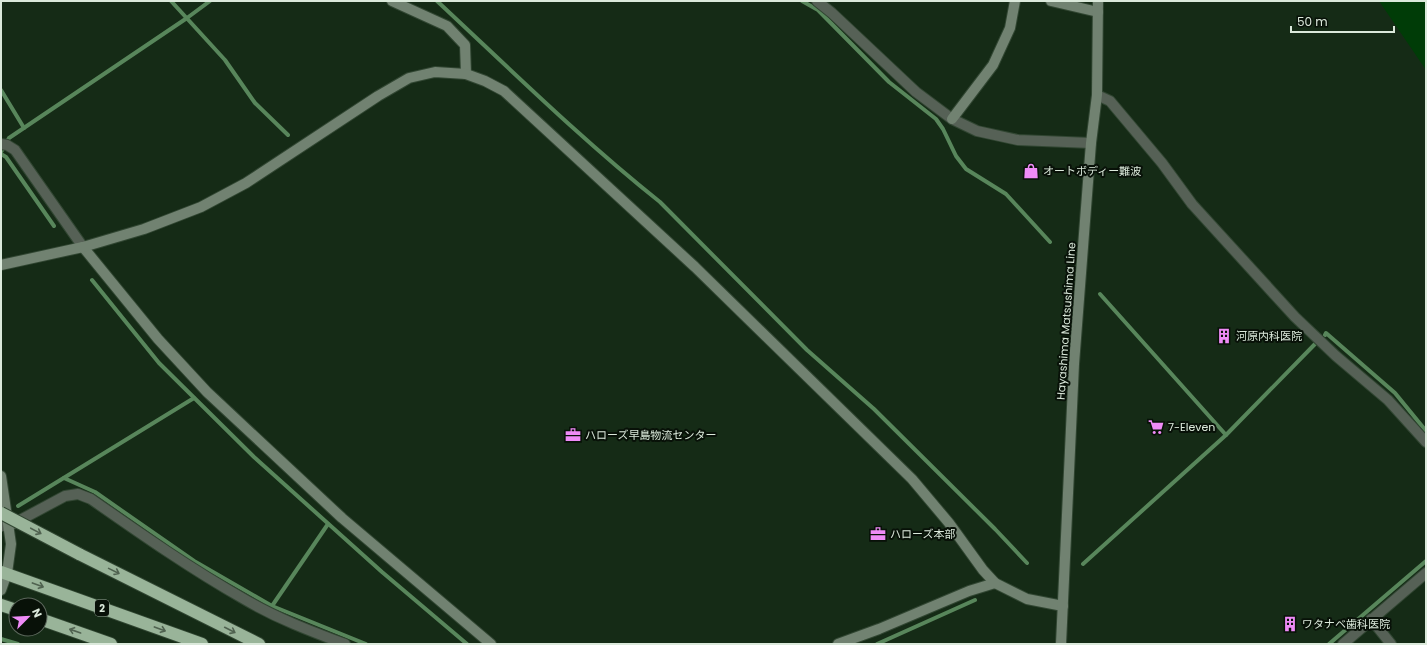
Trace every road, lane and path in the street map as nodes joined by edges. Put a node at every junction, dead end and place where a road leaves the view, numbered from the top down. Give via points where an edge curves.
1 (392, 1) edge
2 (817, 1) edge
3 (1015, 1) edge
4 (1051, 1) edge
5 (1098, 1) edge
6 (1098, 12) junction
7 (466, 74) junction
8 (1097, 95) junction
9 (952, 119) junction
10 (1091, 143) junction
11 (1, 144) edge
12 (83, 247) junction
13 (1, 265) edge
14 (1426, 442) edge
15 (1, 476) edge
16 (1, 513) edge
17 (5, 526) edge
18 (4, 572) edge
19 (1426, 573) edge
20 (995, 583) junction
21 (1, 590) edge
22 (1062, 606) junction
23 (1371, 620) junction
24 (48, 622) edge
25 (111, 644) edge
26 (202, 644) edge
27 (259, 644) edge
28 (345, 644) edge
29 (491, 644) edge
30 (838, 644) edge
31 (1060, 644) edge
32 (1343, 644) edge
33 (1391, 644) edge

1 - 7 street via 446,26 465,45
2 - 9 street via 916,92
3 - 9 street via 1010,28 992,65
4 - 6 street
5 - 6 street, Hayashima Matsushima Line
6 - 8 street, Hayashima Matsushima Line
7 - 12 street via 435,72 409,78 246,183 201,207 144,229
7 - 20 street via 504,91 695,266 912,478
8 - 10 street, Hayashima Matsushima Line
8 - 14 street via 1110,101 1162,163 1192,204 1295,317 1388,400
9 - 10 street via 977,132 1018,140
10 - 22 street, Hayashima Matsushima Line via 1074,364
11 - 12 street via 15,150
12 - 13 street
12 - 29 street via 158,340 207,392 342,518
15 - 17 street
16 -> 27 highway, bridge
17 - 18 street via 11,544
17 - 28 street via 65,496 78,494 90,499 175,557 245,600 300,627
18 - 21 street
18 -> 26 highway, 2
19 - 23 street
20 - 22 street via 1026,599
20 - 30 street
22 - 31 street, Hayashima Matsushima Line
23 - 32 street
23 - 33 street
25 -> 24 highway

